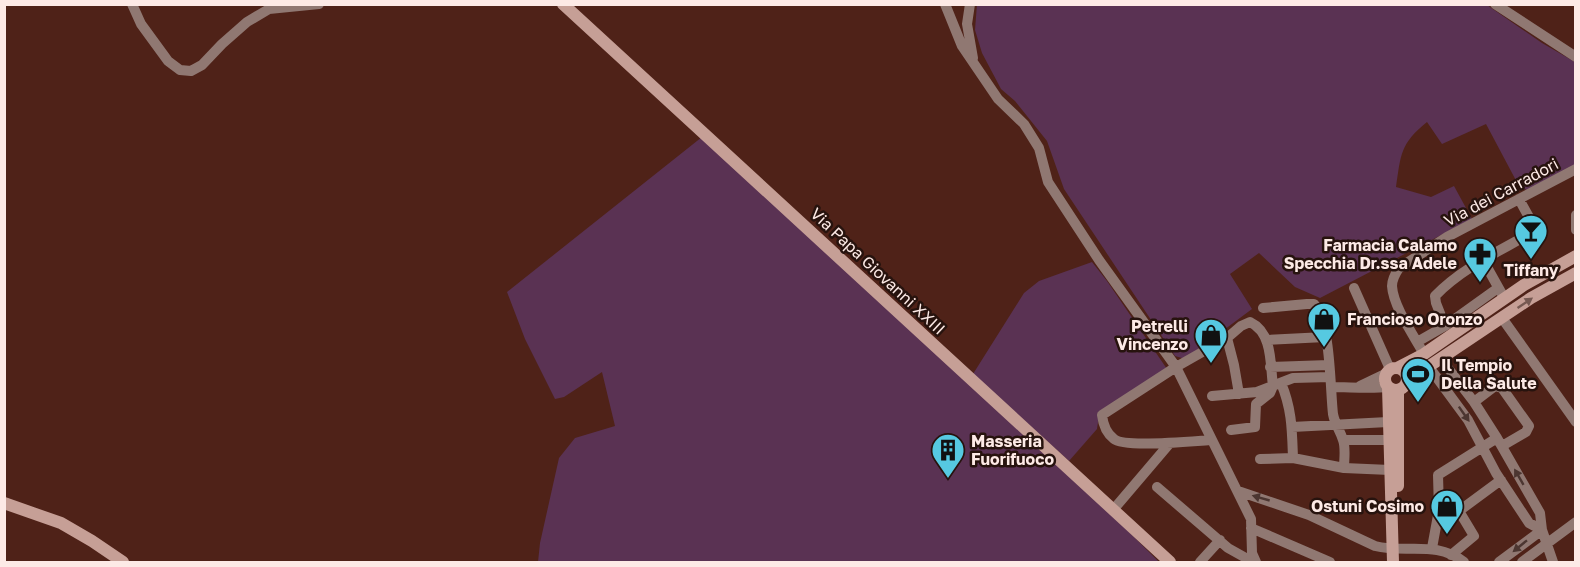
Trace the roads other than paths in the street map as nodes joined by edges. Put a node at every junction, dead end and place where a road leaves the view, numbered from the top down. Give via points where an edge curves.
1 (132, 4) edge
2 (319, 4) edge
3 (564, 4) edge
4 (970, 4) edge
5 (1495, 4) edge
6 (948, 7) edge
7 (967, 24) junction
8 (955, 28) junction
9 (1575, 57) edge
10 (974, 61) junction
11 (1575, 169) edge
12 (1519, 199) junction
13 (1575, 215) edge
14 (1575, 230) edge
15 (1575, 256) edge
16 (1482, 260) junction
17 (1575, 273) edge
18 (1354, 288) dead end
19 (1501, 294) junction
20 (1263, 308) dead end
21 (1502, 318) junction
22 (1445, 326) junction
23 (1325, 336) junction
24 (1227, 338) junction
25 (1267, 340) junction
26 (1417, 342) junction
27 (1424, 354) junction
28 (1441, 359) junction
29 (1329, 365) junction
30 (1176, 367) junction
31 (1270, 367) junction
32 (1429, 367) junction
33 (1394, 378) junction
34 (1331, 382) junction
35 (1277, 385) junction
36 (1239, 394) junction
37 (1212, 396) dead end
38 (1474, 402) junction
39 (1388, 422) junction
40 (1575, 423) edge
41 (1335, 424) junction
42 (1292, 427) junction
43 (1231, 429) dead end
44 (1212, 440) junction
45 (1343, 440) junction
46 (1389, 440) junction
47 (1170, 442) junction
48 (1499, 442) junction
49 (1482, 447) junction
50 (1293, 458) junction
51 (1260, 459) dead end
52 (1344, 468) junction
53 (1390, 470) junction
54 (1501, 480) junction
55 (1157, 487) dead end
56 (1238, 491) junction
57 (4, 503) edge
58 (1113, 510) junction
59 (1439, 510) junction
60 (1459, 511) junction
61 (1575, 522) edge
62 (1251, 528) junction
63 (1542, 530) junction
64 (1220, 540) junction
65 (1548, 543) junction
66 (1396, 548) junction
67 (1432, 548) junction
68 (1451, 555) junction
69 (123, 562) edge
70 (1170, 562) edge
71 (1200, 562) edge
72 (1254, 562) edge
73 (1330, 562) edge
74 (1393, 562) edge
75 (1400, 562) edge
76 (1464, 562) edge
77 (1499, 562) edge
78 (1522, 562) edge
79 (1553, 562) edge

1 - 2 street via 141,24 168,61 180,70 191,71 247,22 269,9
3 - 58 main road, Via Papa Giovanni XXIII
4 - 7 street
5 - 9 street
6 - 8 street
7 - 8 street
7 - 10 street
8 - 10 street
10 - 30 street via 998,99 1024,124 1039,148 1048,182
11 - 12 street, Via dei Carradori
12 - 16 street via 1530,219 1531,233
12 - 26 street, Via dei Carradori via 1447,237 1393,276 1397,303
13 - 14 street
15 - 19 main road
16 - 19 street
16 - 22 street via 1435,296
21 -> 17 main road
18 - 33 street
19 - 22 street
19 - 27 main road
20 - 23 street via 1314,304
21 - 28 main road
21 - 40 street
22 - 26 street
23 - 25 street
23 - 29 street
24 - 25 street via 1250,322
24 - 30 street
24 - 36 street
25 - 31 street
26 - 27 street, Via dei Carradori
27 - 33 main road
28 - 32 main road
28 - 38 street
29 - 31 street
29 - 34 street
30 - 44 street
30 - 47 street via 1102,415 1104,426 1115,441
31 - 35 street
32 - 33 main road
32 -> 49 street via 1468,420
33 - 34 street via 1372,389
33 - 39 main road
33 - 66 main road
34 - 35 street via 1293,378
34 - 41 street
35 - 36 street
35 - 42 street via 1288,401
35 - 43 street via 1256,404 1255,427
36 - 37 street
38 - 48 street
38 - 48 street via 1495,386 1502,388 1529,426 1526,432
39 - 41 street
39 - 46 main road
41 - 42 street
41 - 45 street
42 - 50 street
44 - 47 street
44 - 56 street
45 - 46 street
45 - 52 street
46 - 53 main road
47 - 58 street
48 - 49 street
63 -> 48 street via 1540,513
49 - 54 street
49 - 59 street via 1438,475
50 - 51 street
50 - 52 street
52 - 53 street
53 - 66 main road
54 - 60 street
54 - 63 street via 1528,524
55 - 64 street
56 - 62 street
66 -> 56 street via 1375,546 1284,505
57 - 69 main road via 61,523
58 - 70 main road, Via Papa Giovanni XXIII
59 - 60 street
59 - 67 street
60 - 68 street via 1474,536
61 - 65 street
62 - 72 street
62 - 73 street
63 - 65 street
63 -> 77 street
64 - 71 street
64 - 72 street
65 - 78 street
65 - 79 street
66 - 67 street
66 - 74 main road
66 - 75 main road
67 - 68 street
68 - 76 street

